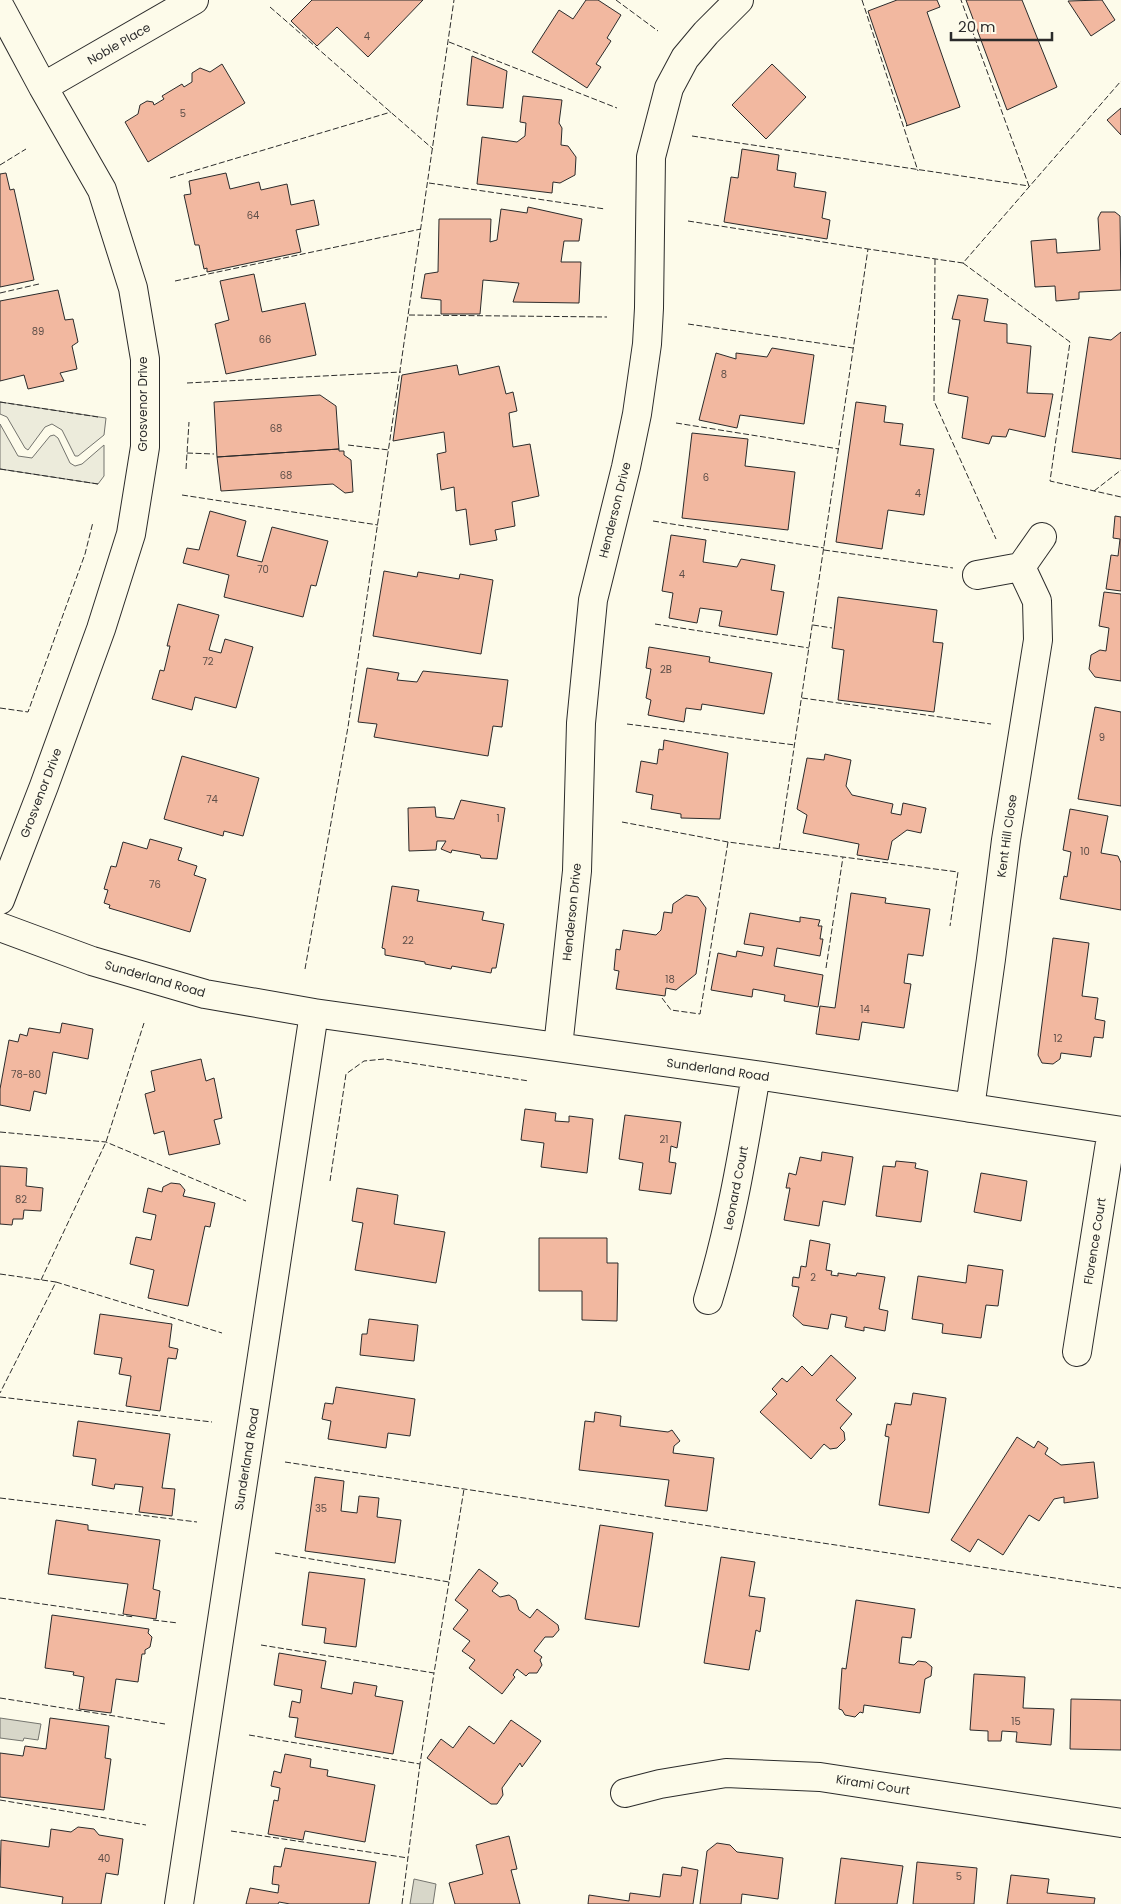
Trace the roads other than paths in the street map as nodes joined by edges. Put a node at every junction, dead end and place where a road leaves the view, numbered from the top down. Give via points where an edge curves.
1 (194, 0) edge
2 (739, 0) edge
3 (0, 7) edge
4 (43, 87) junction
5 (1042, 537) dead end
6 (1021, 567) junction
7 (977, 575) dead end
8 (0, 900) edge
9 (0, 927) edge
10 (314, 1013) junction
11 (558, 1047) junction
12 (756, 1075) junction
13 (970, 1108) junction
14 (1116, 1130) edge
15 (708, 1300) dead end
16 (1077, 1352) dead end
17 (625, 1793) dead end
18 (1121, 1823) edge
19 (179, 1904) edge

1 - 4 street, Noble Place
2 - 11 street, Henderson Drive via 685,58 669,88 651,156 647,344 626,467 593,600 581,723 577,871
3 - 4 street, Grosvenor Drive
4 - 8 street, Grosvenor Drive via 102,190 133,288 145,359 145,447 131,534 104,619
5 - 6 street
6 - 7 street
6 - 13 street, Kent Hill Close via 1037,601 1038,640 1006,840
9 - 10 street, Sunderland Road via 92,961 205,994
10 - 11 street, Sunderland Road
10 - 19 street, Sunderland Road
11 - 12 street, Sunderland Road
12 - 13 street, Sunderland Road
12 - 15 street, Leonard Court via 733,1207
13 - 14 street, Sunderland Road
14 - 16 street, Florence Court
17 - 18 street, Kirami Court via 726,1774 820,1777

